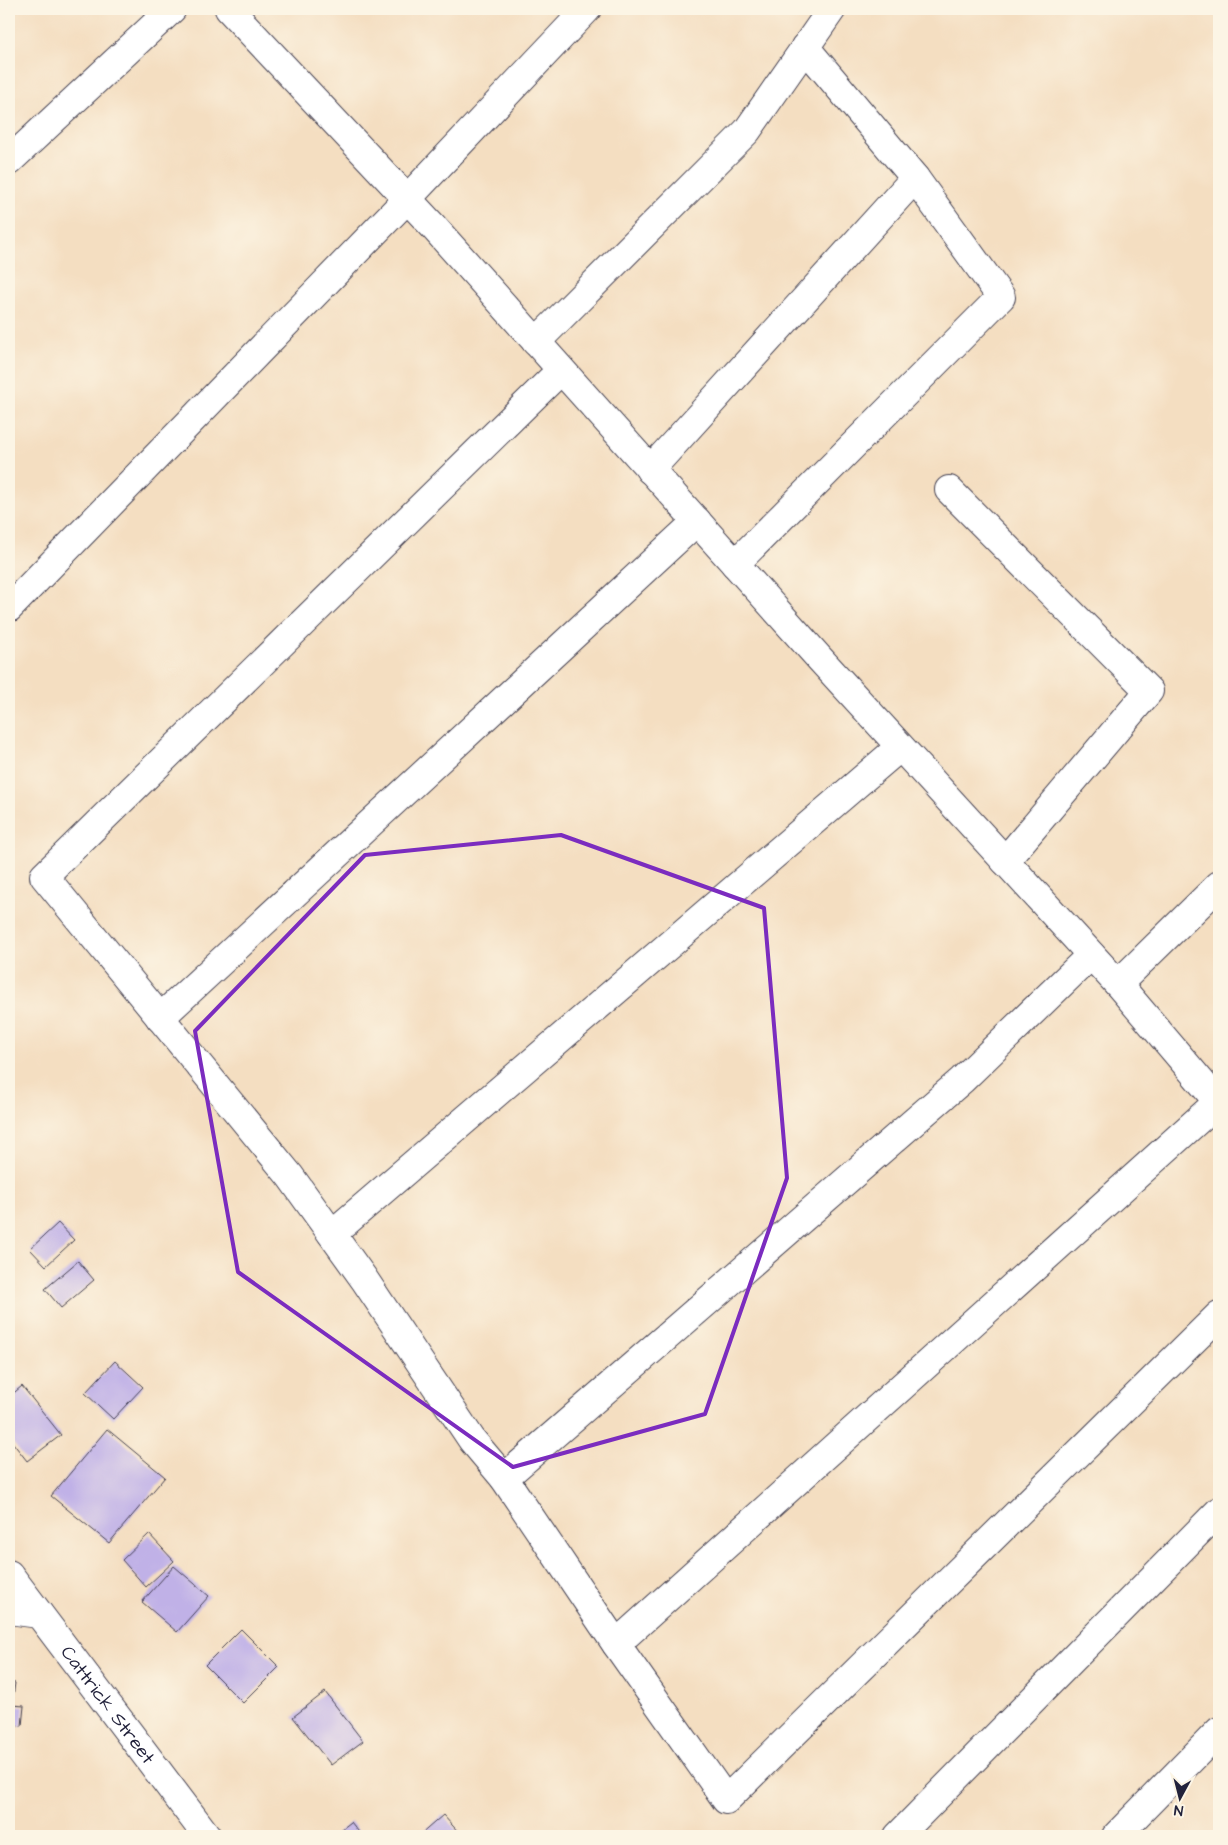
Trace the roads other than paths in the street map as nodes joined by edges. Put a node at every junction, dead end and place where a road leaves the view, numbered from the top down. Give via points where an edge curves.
1 (172, 9) edge
2 (229, 9) edge
3 (588, 9) edge
4 (832, 9) edge
5 (805, 47) junction
6 (9, 160) edge
7 (915, 178) junction
8 (408, 199) junction
9 (536, 342) junction
10 (561, 370) junction
11 (650, 470) junction
12 (948, 490) dead end
13 (697, 521) junction
14 (735, 564) junction
15 (9, 608) edge
16 (900, 746) junction
17 (1004, 861) junction
18 (1219, 885) edge
19 (1091, 955) junction
20 (1118, 984) junction
21 (160, 1018) junction
22 (1219, 1102) edge
23 (332, 1234) junction
24 (1219, 1315) edge
25 (504, 1478) junction
26 (1219, 1510) edge
27 (9, 1574) edge
28 (9, 1610) edge
29 (39, 1614) junction
30 (616, 1644) junction
31 (1219, 1731) edge
32 (206, 1836) edge
33 (898, 1836) edge
34 (1116, 1836) edge

1 - 6 street
2 - 8 street
3 - 8 street
4 - 5 street
5 - 7 street
5 - 9 street via 747,131
7 - 11 street
7 - 14 street via 1001,297
8 - 9 street
8 - 15 street
9 - 10 street
10 - 11 street
10 - 21 street via 44,876
11 - 13 street
12 - 17 street via 1149,691
13 - 14 street
13 - 21 street
14 - 16 street
16 - 17 street
16 - 23 street
17 - 19 street
18 - 20 street
19 - 20 street
19 - 25 street via 962,1080
20 - 22 street
21 - 23 street via 290,1176
22 - 30 street
23 - 25 street via 472,1440
24 - 30 street via 726,1800
25 - 30 street
26 - 33 street
27 - 29 street, Cattrick Street
28 - 29 street
29 - 32 street, Cattrick Street
31 - 34 street

